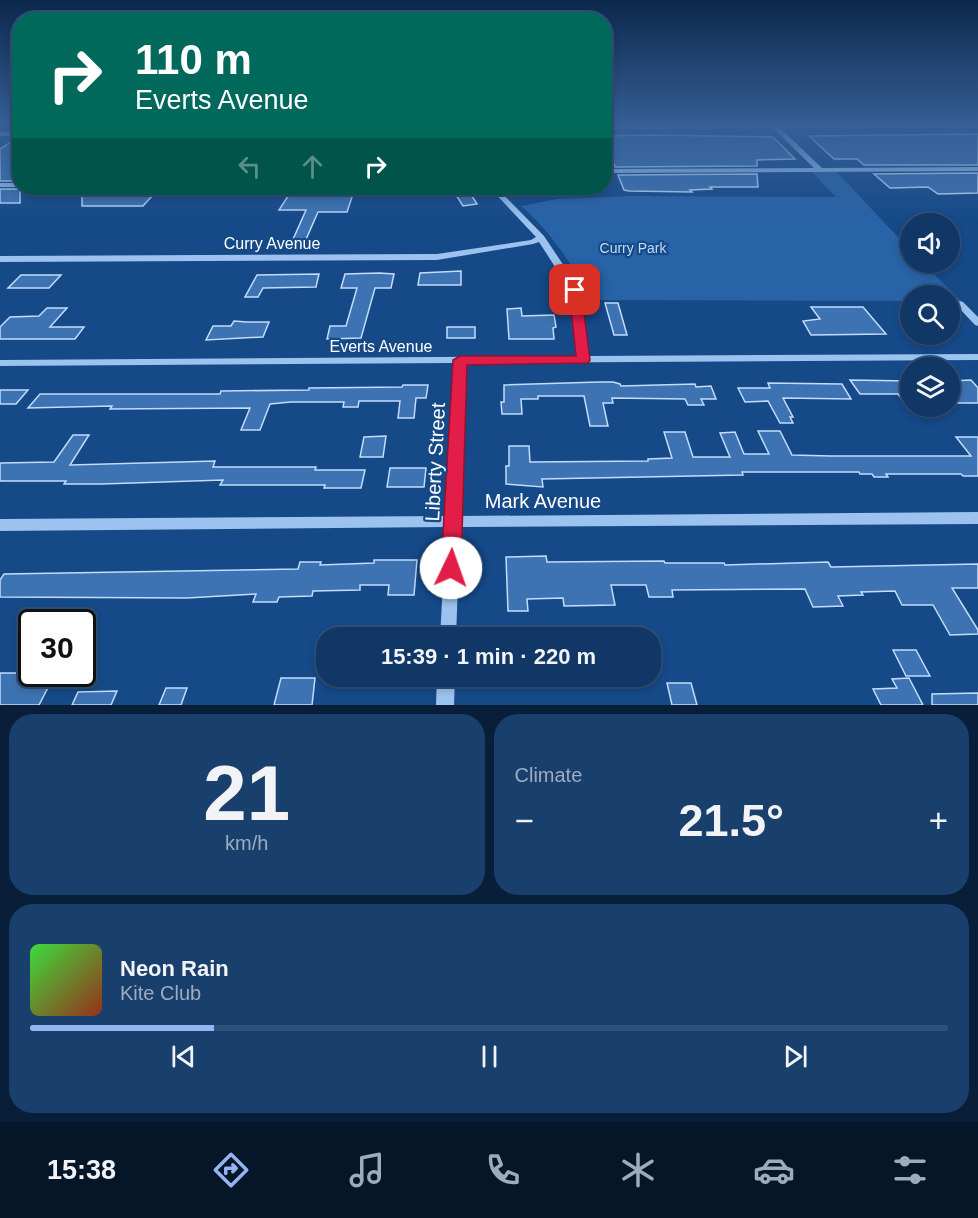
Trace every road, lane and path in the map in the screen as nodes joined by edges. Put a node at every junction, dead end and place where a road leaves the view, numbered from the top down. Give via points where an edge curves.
1 (806, 157) edge
2 (978, 169) edge
3 (820, 170) junction
4 (612, 171) edge
5 (501, 195) edge
6 (541, 238) junction
7 (0, 260) edge
8 (960, 304) dead end
9 (978, 323) edge
10 (978, 357) edge
11 (460, 360) junction
12 (583, 360) junction
13 (0, 363) edge
14 (978, 518) edge
15 (453, 522) junction
16 (0, 525) edge
17 (448, 627) edge
18 (446, 687) edge
19 (445, 705) edge

1 - 3 street
2 - 3 street
3 - 4 street
5 - 6 street
6 - 7 street, Curry Avenue via 437,257
6 - 12 street via 575,290
8 - 9 street
10 - 12 street, Everts Avenue
11 - 12 street, Everts Avenue
11 - 13 street, Everts Avenue
11 - 15 street, Liberty Street
14 - 15 street, Mark Avenue
15 - 16 street, Mark Avenue
15 - 17 street, Liberty Street
18 - 19 street

